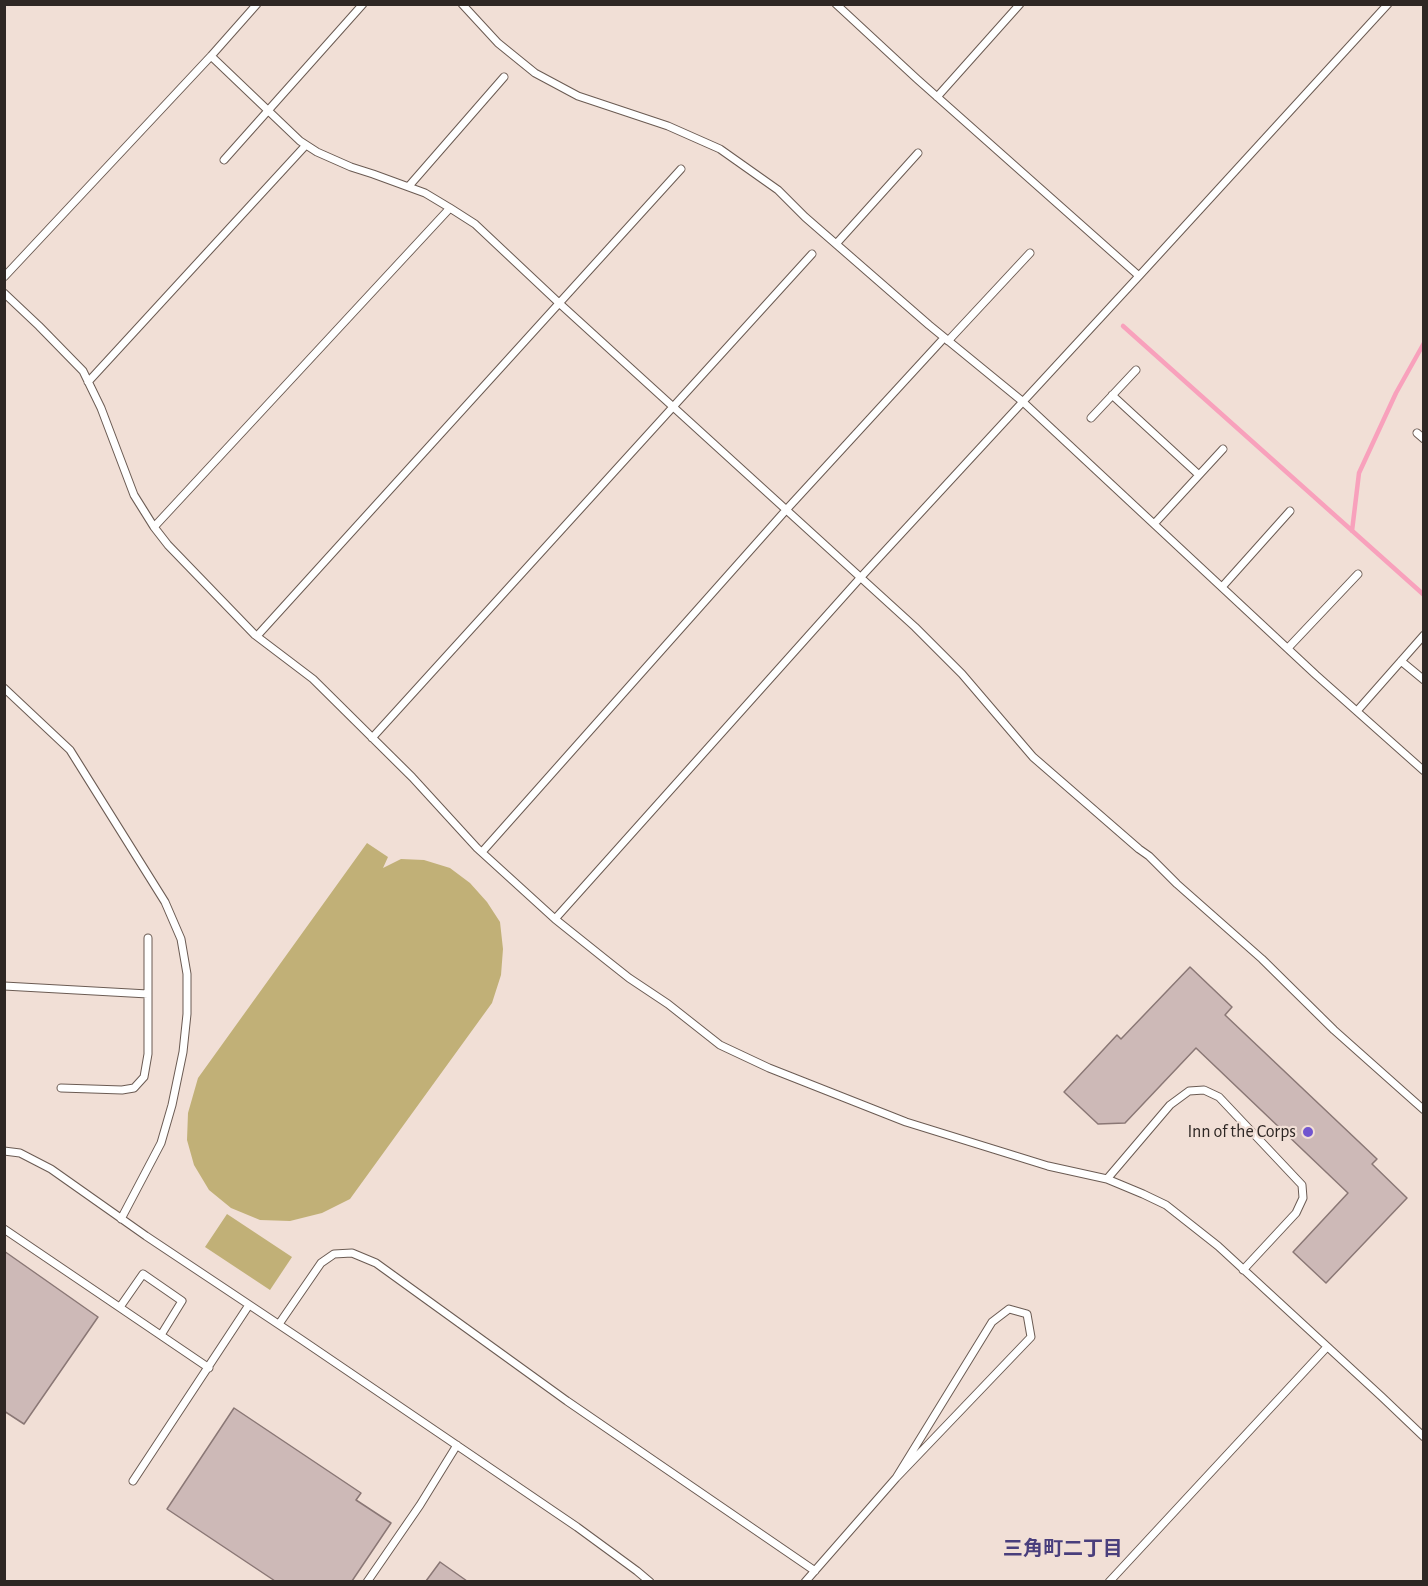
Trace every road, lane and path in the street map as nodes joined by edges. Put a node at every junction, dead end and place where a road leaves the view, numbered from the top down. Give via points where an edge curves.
1 (257, 4) edge
2 (363, 4) edge
3 (462, 4) edge
4 (836, 4) edge
5 (1020, 4) edge
6 (1388, 4) edge
7 (211, 56) junction
8 (504, 77) dead end
9 (937, 96) junction
10 (268, 111) junction
11 (306, 145) junction
12 (918, 153) dead end
13 (224, 160) dead end
14 (681, 169) dead end
15 (409, 186) junction
16 (450, 208) junction
17 (836, 244) junction
18 (1030, 253) dead end
19 (812, 254) dead end
20 (1139, 276) junction
21 (4, 277) edge
22 (4, 293) edge
23 (559, 303) junction
24 (946, 339) junction
25 (1136, 370) dead end
26 (88, 382) junction
27 (1112, 395) junction
28 (1022, 401) junction
29 (674, 407) junction
30 (1091, 418) dead end
31 (1417, 433) dead end
32 (1424, 439) edge
33 (1223, 449) dead end
34 (1199, 475) junction
35 (786, 510) junction
36 (1290, 511) dead end
37 (1154, 524) junction
38 (154, 527) junction
39 (1358, 574) dead end
40 (861, 577) junction
41 (1222, 587) junction
42 (1424, 635) edge
43 (257, 636) junction
44 (1288, 648) junction
45 (1401, 661) junction
46 (1424, 680) edge
47 (4, 688) edge
48 (1357, 711) junction
49 (372, 738) junction
50 (1424, 771) edge
51 (482, 852) junction
52 (555, 919) junction
53 (148, 938) dead end
54 (4, 986) edge
55 (148, 994) junction
56 (61, 1088) dead end
57 (1424, 1110) edge
58 (4, 1151) edge
59 (1107, 1179) junction
60 (121, 1218) junction
61 (4, 1229) edge
62 (1242, 1270) junction
63 (249, 1305) junction
64 (120, 1307) junction
65 (279, 1324) junction
66 (161, 1335) junction
67 (1328, 1347) junction
68 (209, 1368) junction
69 (1424, 1437) edge
70 (457, 1445) junction
71 (896, 1478) junction
72 (133, 1481) dead end
73 (815, 1571) junction
74 (367, 1581) edge
75 (650, 1581) edge
76 (805, 1581) edge
77 (1108, 1581) edge

1 - 7 lane
2 - 10 lane
3 - 17 lane via 498,43 535,73 578,96 668,126 720,149 778,190
4 - 9 lane
5 - 9 lane
6 - 20 lane
7 - 10 lane
7 - 21 lane
8 - 15 lane
9 - 20 lane
10 - 11 lane
10 - 13 lane
11 - 15 lane via 351,167
11 - 26 lane
12 - 17 lane
14 - 23 lane
15 - 16 lane
16 - 23 lane via 475,224
16 - 38 lane
17 - 24 lane
18 - 24 lane
19 - 29 lane
20 - 28 lane
22 - 26 lane via 64,350
23 - 29 lane
23 - 43 lane
24 - 28 lane
24 - 35 lane
25 - 27 lane
26 - 38 lane via 134,495
27 - 30 lane
27 - 34 lane
28 - 37 lane
28 - 40 lane
29 - 35 lane
29 - 49 lane
31 - 32 lane
33 - 34 lane
34 - 37 lane
35 - 40 lane
35 - 51 lane
36 - 41 lane
37 - 41 lane
38 - 43 lane
39 - 44 lane
40 - 52 lane
40 - 57 lane via 962,674 1033,757 1149,856
41 - 44 lane
42 - 45 lane
43 - 49 lane via 313,679
44 - 48 lane
45 - 46 lane
45 - 48 lane
47 - 60 lane via 70,750 165,902 181,939 187,974 187,1014 172,1105 161,1143
48 - 50 lane
49 - 51 lane
51 - 52 lane
52 - 59 lane via 720,1045 906,1122 1048,1166
53 - 55 lane
54 - 55 lane
55 - 56 lane via 148,1054 144,1077 134,1088
58 - 60 lane via 20,1153 51,1169
59 - 62 lane via 1166,1205
59 - 62 lane via 1170,1105 1189,1091 1204,1089 1219,1097 1302,1185 1303,1198 1296,1213
60 - 63 lane
61 - 64 lane
62 - 67 lane
63 - 65 lane
63 - 68 lane
64 - 66 lane
64 - 66 lane via 143,1274 182,1301
65 - 70 lane
65 - 73 lane via 321,1263 334,1254 352,1253 376,1263 567,1401
66 - 68 lane
67 - 69 lane
67 - 77 lane
68 - 72 lane
70 - 74 lane
70 - 75 lane
71 - 71 lane via 992,1322 1009,1309 1028,1314 1030,1337
71 - 73 lane
73 - 76 lane

